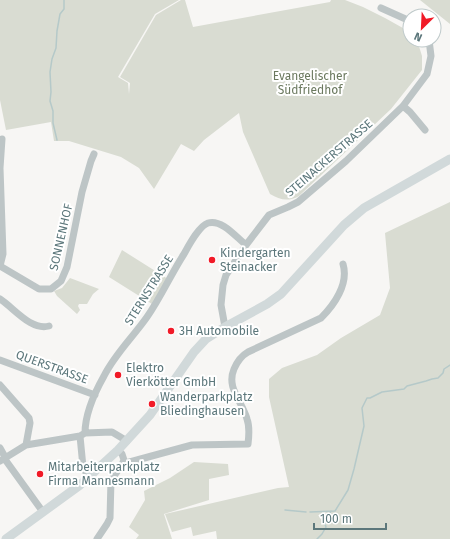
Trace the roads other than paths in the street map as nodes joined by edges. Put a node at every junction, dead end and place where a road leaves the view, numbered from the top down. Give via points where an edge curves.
1 (381, 8) dead end
2 (402, 17) edge
3 (430, 48) edge
4 (403, 106) junction
5 (425, 130) dead end
6 (2, 139) dead end
7 (94, 154) dead end
8 (450, 159) edge
9 (246, 245) junction
10 (343, 264) dead end
11 (0, 266) edge
12 (0, 299) edge
13 (49, 326) dead end
14 (225, 327) junction
15 (0, 360) edge
16 (0, 385) edge
17 (95, 395) junction
18 (82, 435) junction
19 (127, 441) junction
20 (26, 445) junction
21 (0, 448) edge
22 (118, 450) junction
23 (3, 459) edge
24 (123, 462) junction
25 (89, 478) junction
26 (43, 512) junction
27 (6, 539) edge
28 (97, 539) edge

1 - 2 street
3 - 4 street, STEINACKERSTRASSE via 431,56 427,74
4 - 5 street
4 - 9 street, STEINACKERSTRASSE via 346,161 298,202 269,215
6 - 11 street, SONNENHOF via 0,168 3,254
7 - 11 street, SONNENHOF via 82,192 67,267 61,281 53,288 40,289
8 - 14 main road via 364,208 344,225 281,294 268,304
9 - 14 street, STEINACKERSTRASSE via 226,275 223,285 221,305
9 - 17 street, STERNSTRASSE via 219,224 210,223 201,228 147,317 114,359
10 - 24 street via 341,289 321,318 248,352 240,358 235,367 232,388 248,421 248,444 192,446
12 - 13 street via 32,325
14 - 19 main road via 200,344 150,415
15 - 17 street, QUERSTRASSE
16 - 20 street via 29,418
17 - 18 street, STERNSTRASSE
18 - 19 street via 112,432
18 - 20 street
18 - 25 street, STERNSTRASSE via 83,467
19 - 22 main road
20 - 23 street
21 - 23 street
22 - 24 street via 122,454
22 - 25 main road
23 - 26 street
24 - 28 street via 111,480 110,518
25 - 26 main road
26 - 27 main road

